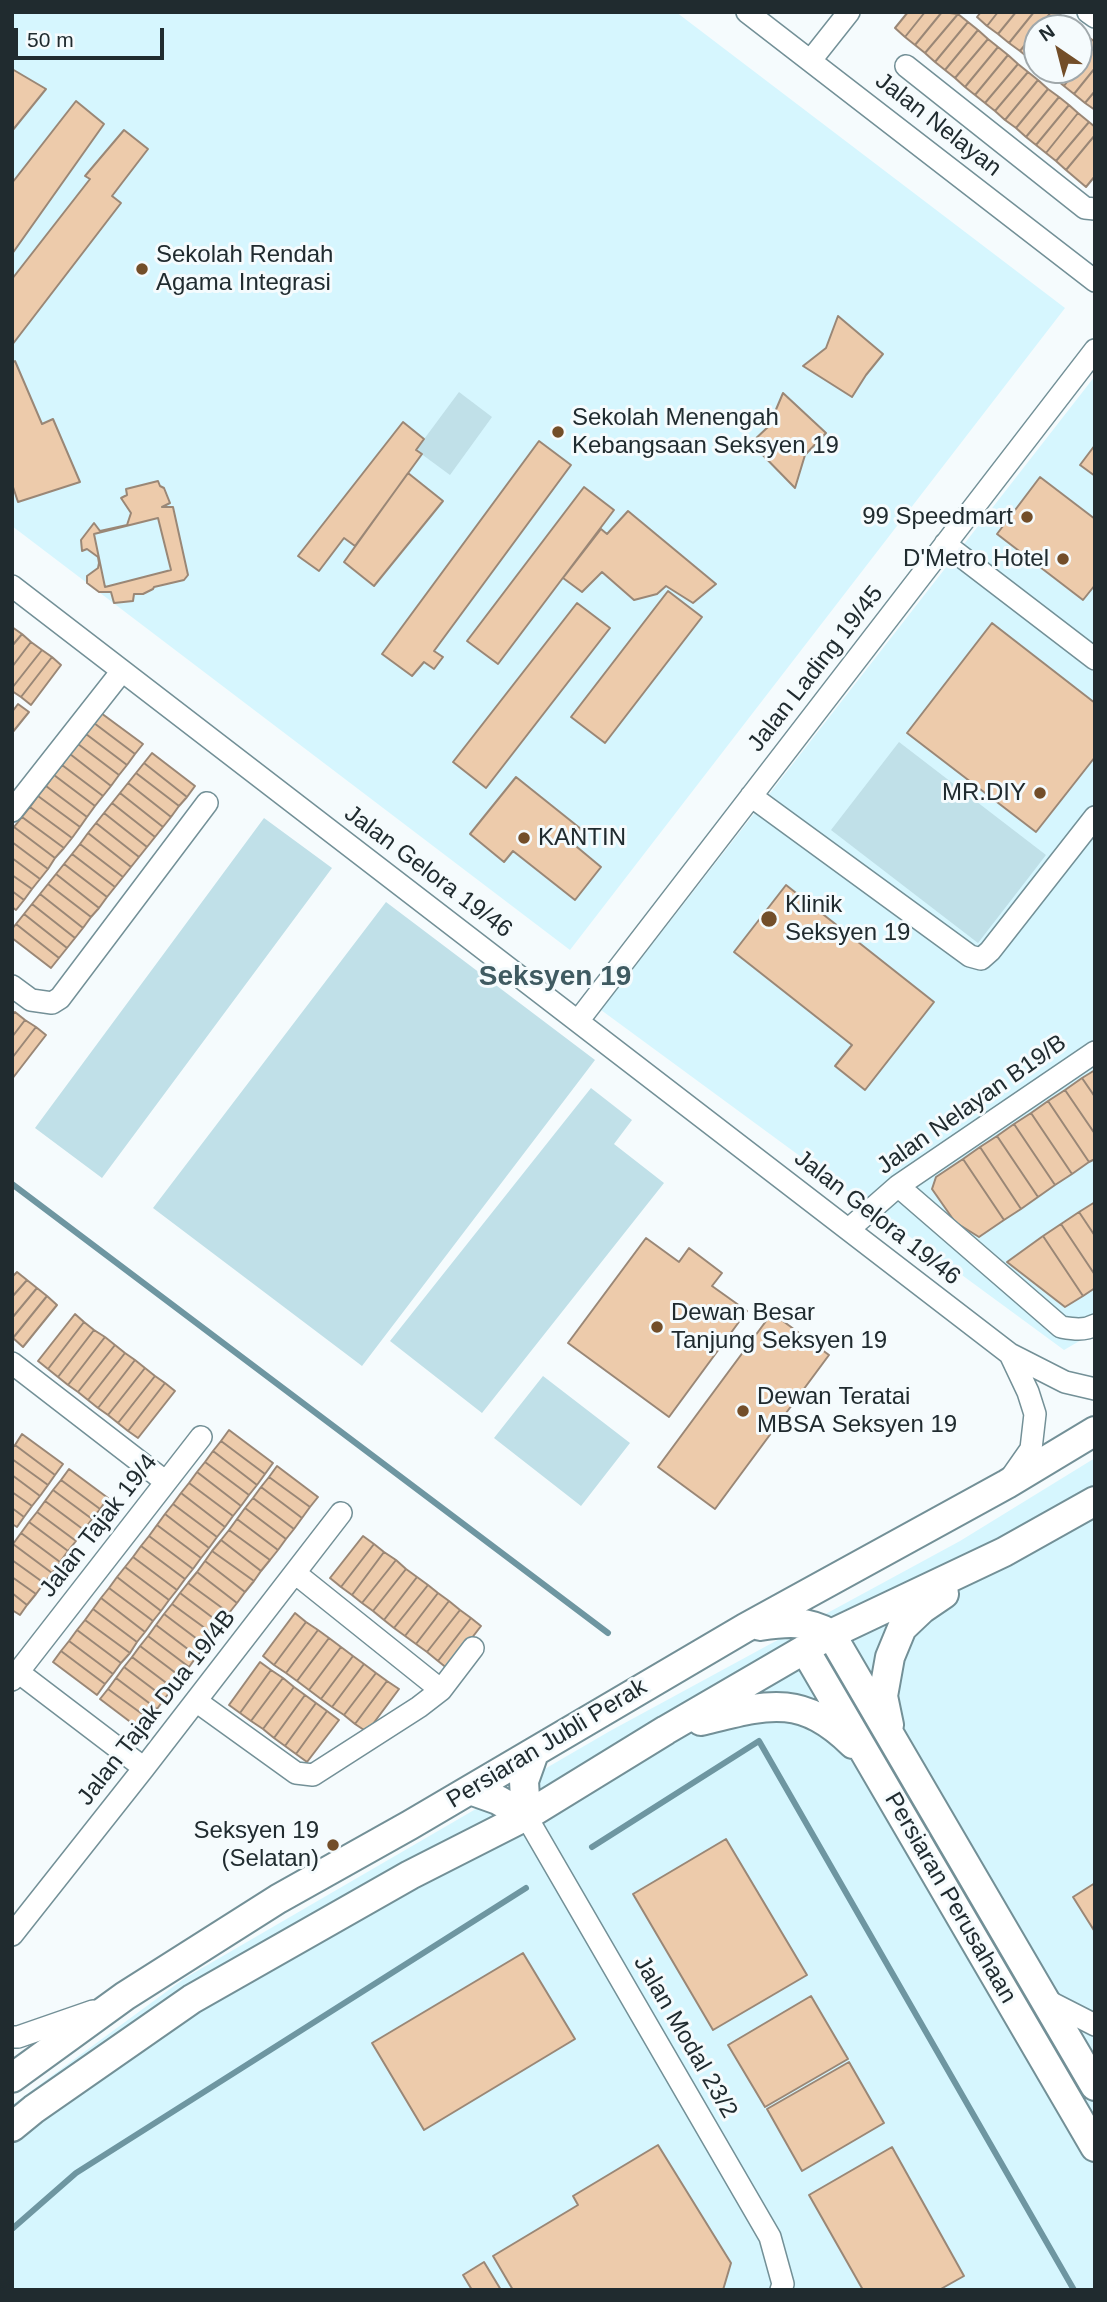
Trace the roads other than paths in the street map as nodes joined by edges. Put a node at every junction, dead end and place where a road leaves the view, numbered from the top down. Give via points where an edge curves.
1 (747, 12) edge
2 (849, 12) edge
3 (1088, 12) edge
4 (1095, 17) edge
5 (811, 60) junction
6 (906, 66) dead end
7 (1090, 209) edge
8 (1095, 281) edge
9 (1095, 350) edge
10 (945, 544) junction
11 (12, 586) edge
12 (1095, 659) edge
13 (122, 670) junction
14 (751, 796) junction
15 (16, 798) edge
16 (207, 803) dead end
17 (1095, 817) edge
18 (12, 986) edge
19 (578, 1021) junction
20 (1095, 1052) edge
21 (898, 1186) junction
22 (849, 1229) junction
23 (1095, 1325) edge
24 (1010, 1354) junction
25 (12, 1363) edge
26 (1095, 1389) edge
27 (1095, 1431) edge
28 (201, 1437) dead end
29 (166, 1482) junction
30 (1007, 1484) junction
31 (1095, 1501) edge
32 (341, 1513) dead end
33 (1004, 1552) junction
34 (295, 1573) junction
35 (831, 1580) junction
36 (744, 1628) junction
37 (831, 1634) junction
38 (805, 1636) junction
39 (474, 1648) dead end
40 (15, 1676) edge
41 (441, 1690) junction
42 (196, 1701) junction
43 (666, 1730) junction
44 (892, 1738) junction
45 (534, 1753) junction
46 (870, 1761) junction
47 (144, 1768) junction
48 (470, 1790) junction
49 (526, 1816) junction
50 (12, 1935) edge
51 (125, 1996) junction
52 (1044, 1999) junction
53 (1095, 2025) edge
54 (12, 2037) edge
55 (12, 2078) edge
56 (1095, 2086) edge
57 (12, 2127) edge
58 (1095, 2147) edge
59 (781, 2290) edge

1 - 5 street, Jalan Nelayan
2 - 5 street
3 - 4 street
5 - 8 street, Jalan Nelayan
6 - 7 street
9 - 10 street, Jalan Lading 19/45
10 - 12 street
10 - 14 street, Jalan Lading 19/45
11 - 13 street, Jalan Gelora 19/46
13 - 15 street
13 - 19 street, Jalan Gelora 19/46
14 - 17 street via 970,956 981,959
14 - 19 street, Jalan Lading 19/45
16 - 18 street via 60,998 52,1003 31,1000
19 - 22 street, Jalan Gelora 19/46
20 - 21 street, Jalan Nelayan B19/B
21 - 22 street, Jalan Nelayan B19/B
21 - 23 street via 1061,1327 1076,1330
22 - 24 street, Jalan Gelora 19/46
24 - 26 street, Jalan Gelora 19/46 via 1065,1382
24 - 30 street, Jalan Gelora 19/46 via 1035,1414 1031,1449
25 - 29 street
27 - 30 main road, Persiaran Jubli Perak
28 - 29 street, Jalan Tajak 19/4
29 - 40 street, Jalan Tajak 19/4
30 - 35 main road, Persiaran Jubli Perak
31 - 33 main road, Persiaran Jubli Perak
32 - 34 street, Jalan Tajak Dua 19/4B
33 - 37 main road, Persiaran Jubli Perak
33 - 44 main road via 902,1628 890,1657 883,1696
34 - 41 street
34 - 42 street, Jalan Tajak Dua 19/4B
35 - 36 main road, Persiaran Jubli Perak
35 - 38 main road
36 - 38 main road via 786,1622
36 - 45 main road, Persiaran Jubli Perak
37 - 38 main road, Persiaran Jubli Perak
37 - 44 main road, Persiaran Perusahaan
38 - 43 main road, Persiaran Jubli Perak
38 - 46 main road, Persiaran Perusahaan
39 - 41 street
40 - 47 street
41 - 42 street via 313,1775 296,1773
42 - 47 street, Jalan Tajak Dua 19/4B
43 - 46 main road via 779,1705 810,1712 835,1727
43 - 49 main road, Persiaran Jubli Perak
44 - 52 main road, Persiaran Perusahaan
45 - 48 main road, Persiaran Jubli Perak
45 - 49 main road via 524,1781
46 - 58 main road, Persiaran Perusahaan
47 - 50 street, Jalan Tajak Dua 19/4B
48 - 49 main road
48 - 51 main road, Persiaran Jubli Perak via 278,1899
49 - 57 main road, Persiaran Jubli Perak via 410,1875 192,1999
49 - 59 street, Jalan Modal 23/2 via 770,2237
51 - 54 street
51 - 55 main road, Persiaran Jubli Perak
52 - 53 street
52 - 56 main road, Persiaran Perusahaan

